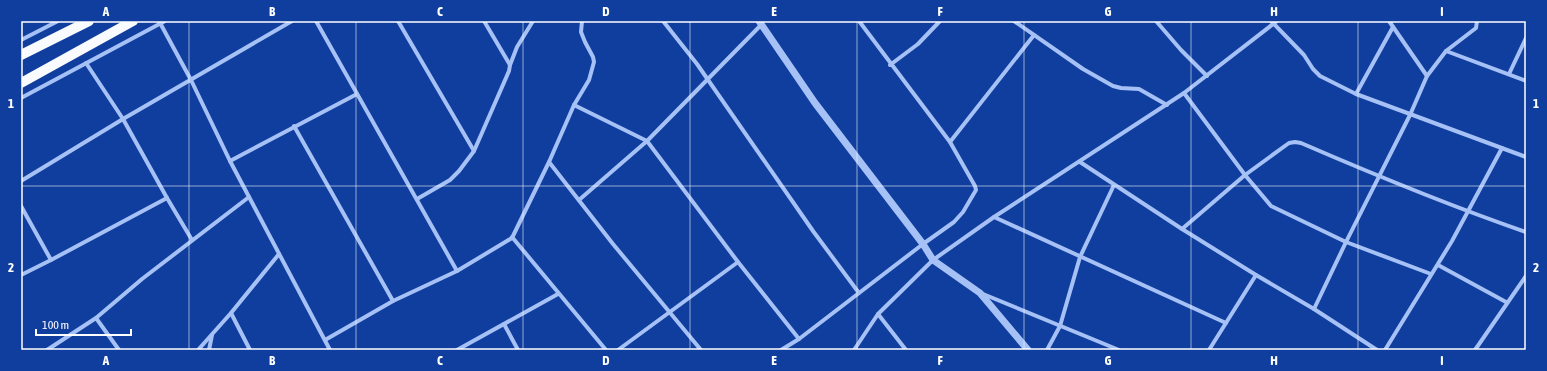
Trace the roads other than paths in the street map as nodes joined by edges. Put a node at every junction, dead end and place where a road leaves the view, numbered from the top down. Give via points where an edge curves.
1 (58, 21) edge
2 (89, 21) edge
3 (133, 21) edge
4 (165, 21) edge
5 (292, 21) edge
6 (316, 21) edge
7 (398, 21) edge
8 (484, 21) edge
9 (533, 21) edge
10 (582, 21) edge
11 (663, 21) edge
12 (858, 21) edge
13 (939, 21) edge
14 (1014, 21) edge
15 (1156, 21) edge
16 (1389, 21) edge
17 (1477, 21) edge
18 (160, 22) edge
19 (1274, 22) edge
20 (760, 23) edge
21 (1393, 27) junction
22 (1034, 35) junction
23 (1526, 38) edge
24 (21, 40) edge
25 (1446, 51) junction
26 (21, 55) edge
27 (86, 63) junction
28 (510, 65) junction
29 (890, 65) junction
30 (1509, 74) junction
31 (1207, 76) junction
32 (1427, 76) junction
33 (708, 79) junction
34 (191, 80) junction
35 (1526, 81) edge
36 (21, 82) edge
37 (1184, 93) junction
38 (357, 94) junction
39 (1356, 94) junction
40 (21, 98) edge
41 (574, 105) junction
42 (1167, 105) junction
43 (1410, 115) junction
44 (123, 119) junction
45 (294, 126) junction
46 (647, 141) junction
47 (950, 142) junction
48 (1502, 148) junction
49 (474, 151) junction
50 (1526, 157) edge
51 (230, 161) junction
52 (550, 162) junction
53 (1080, 162) junction
54 (1245, 175) junction
55 (1378, 177) junction
56 (21, 181) edge
57 (1114, 185) junction
58 (249, 196) junction
59 (166, 198) junction
60 (418, 199) junction
61 (579, 200) junction
62 (21, 206) edge
63 (1468, 212) junction
64 (994, 217) junction
65 (1182, 230) junction
66 (1526, 232) edge
67 (512, 237) junction
68 (192, 240) junction
69 (1346, 242) junction
70 (923, 244) junction
71 (279, 254) junction
72 (1080, 257) junction
73 (52, 260) junction
74 (933, 260) junction
75 (738, 262) junction
76 (1438, 265) junction
77 (457, 271) junction
78 (1431, 274) junction
79 (21, 275) edge
80 (1256, 275) junction
81 (1526, 276) edge
82 (1521, 283) junction
83 (1526, 287) edge
84 (859, 293) junction
85 (980, 293) junction
86 (558, 294) junction
87 (393, 302) junction
88 (1506, 302) junction
89 (1314, 309) junction
90 (670, 312) junction
91 (231, 313) junction
92 (878, 314) junction
93 (96, 318) junction
94 (1226, 323) junction
95 (504, 324) junction
96 (1060, 326) junction
97 (212, 334) junction
98 (799, 339) junction
99 (325, 340) junction
100 (47, 350) edge
101 (119, 350) edge
102 (198, 350) edge
103 (209, 350) edge
104 (250, 350) edge
105 (330, 350) edge
106 (457, 350) edge
107 (518, 350) edge
108 (606, 350) edge
109 (618, 350) edge
110 (701, 350) edge
111 (781, 350) edge
112 (854, 350) edge
113 (906, 350) edge
114 (1028, 350) edge
115 (1048, 350) edge
116 (1119, 350) edge
117 (1209, 350) edge
118 (1377, 350) edge
119 (1385, 350) edge
120 (1475, 350) edge

1 - 24 street
2 - 26 highway
3 - 36 highway
4 - 18 street
5 - 34 street
6 - 38 street
7 - 49 street
8 - 28 street
9 - 28 street via 517,47
10 - 41 street via 581,32 594,62 590,80
11 - 33 street
12 - 29 street
13 - 29 street via 918,44
14 - 22 street
15 - 31 street
16 - 21 street
17 - 25 street via 1476,28
18 - 27 street
18 - 34 street
19 - 31 street
19 - 39 street via 1320,76
20 - 33 street
20 - 70 street via 815,103
21 - 32 street
21 - 39 street
22 - 42 street via 1113,86 1139,88
22 - 47 street
23 - 30 street
25 - 30 street
25 - 32 street
27 - 40 street
27 - 44 street
28 - 49 street
29 - 47 street
30 - 35 street
31 - 37 street
32 - 43 street
33 - 46 street
33 - 84 street
34 - 44 street
34 - 51 street
37 - 42 street
37 - 54 street
38 - 45 street
38 - 60 street
39 - 43 street
41 - 46 street
41 - 52 street
42 - 53 street
43 - 48 street
43 - 55 street
44 - 56 street
44 - 59 street
45 - 51 street
45 - 87 street
46 - 61 street
46 - 75 street
47 - 70 street via 976,190 954,222
48 - 50 street
48 - 63 street
49 - 60 street via 450,180
51 - 58 street
52 - 61 street
52 - 67 street
53 - 57 street
53 - 64 street
54 - 55 street via 1288,143 1295,142
54 - 65 street
54 - 69 street via 1271,206
55 - 63 street
55 - 69 street
57 - 65 street
57 - 72 street
58 - 68 street
58 - 71 street
59 - 68 street
59 - 73 street
60 - 77 street
61 - 90 street
62 - 73 street
63 - 66 street
63 - 76 street
64 - 72 street
64 - 74 street
65 - 80 street
67 - 77 street
67 - 86 street
68 - 93 street
69 - 78 street
69 - 89 street
70 - 74 street
70 - 84 street
71 - 91 street
71 - 99 street
72 - 94 street
72 - 96 street
73 - 79 street
74 - 85 street
74 - 92 street
75 - 90 street
75 - 98 street
76 - 78 street
76 - 88 street
77 - 87 street
78 - 119 street
80 - 89 street
80 - 94 street
81 - 82 street
82 - 83 street
82 - 88 street
84 - 98 street
85 - 96 street
85 - 114 street
86 - 95 street
86 - 108 street
87 - 99 street
88 - 120 street
89 - 118 street
90 - 109 street
90 - 110 street
91 - 97 street
91 - 104 street
92 - 112 street
92 - 113 street
93 - 100 street
93 - 101 street
94 - 117 street
95 - 106 street
95 - 107 street
96 - 115 street
96 - 116 street
97 - 102 street
97 - 103 street
98 - 111 street
99 - 105 street

